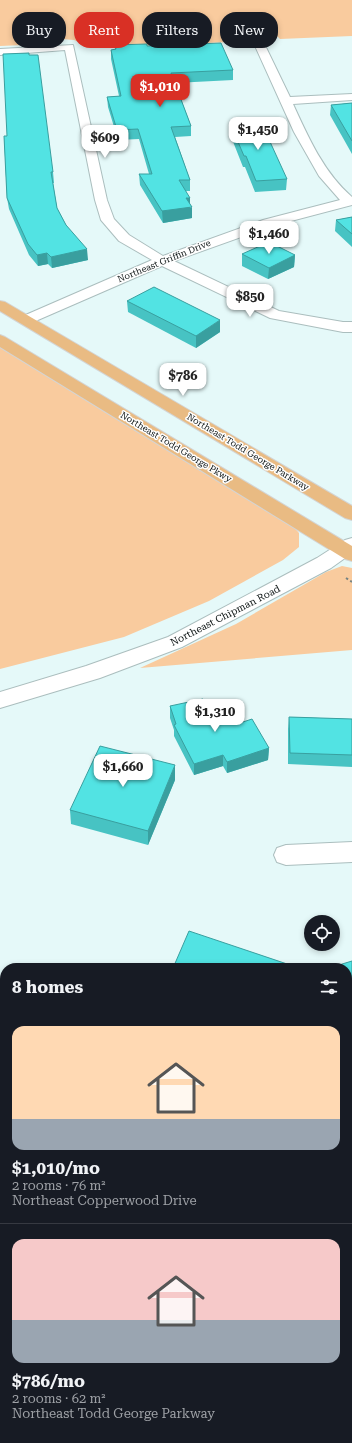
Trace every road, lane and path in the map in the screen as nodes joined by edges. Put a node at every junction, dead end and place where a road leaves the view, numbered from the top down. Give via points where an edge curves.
1 (261, 48) edge
2 (0, 52) edge
3 (352, 97) edge
4 (286, 101) junction
5 (351, 202) edge
6 (161, 260) junction
7 (0, 305) edge
8 (26, 320) junction
9 (352, 327) edge
10 (0, 340) edge
11 (352, 514) edge
12 (349, 549) edge
13 (0, 700) edge
14 (352, 852) edge
15 (286, 855) dead end

1 - 4 street
2 - 6 street via 69,47 101,200 108,220 124,238
3 - 4 street
4 - 5 street via 325,176
5 - 6 street, Northeast Griffin Drive via 261,224
6 - 8 street, Northeast Griffin Drive
6 - 9 street via 275,315
7 - 8 main road, Northeast Todd George Parkway
8 - 11 main road, Northeast Todd George Parkway
10 - 12 main road, Northeast Todd George Pkwy
12 - 13 street, Northeast Chipman Road via 175,642 93,672
14 - 15 street

